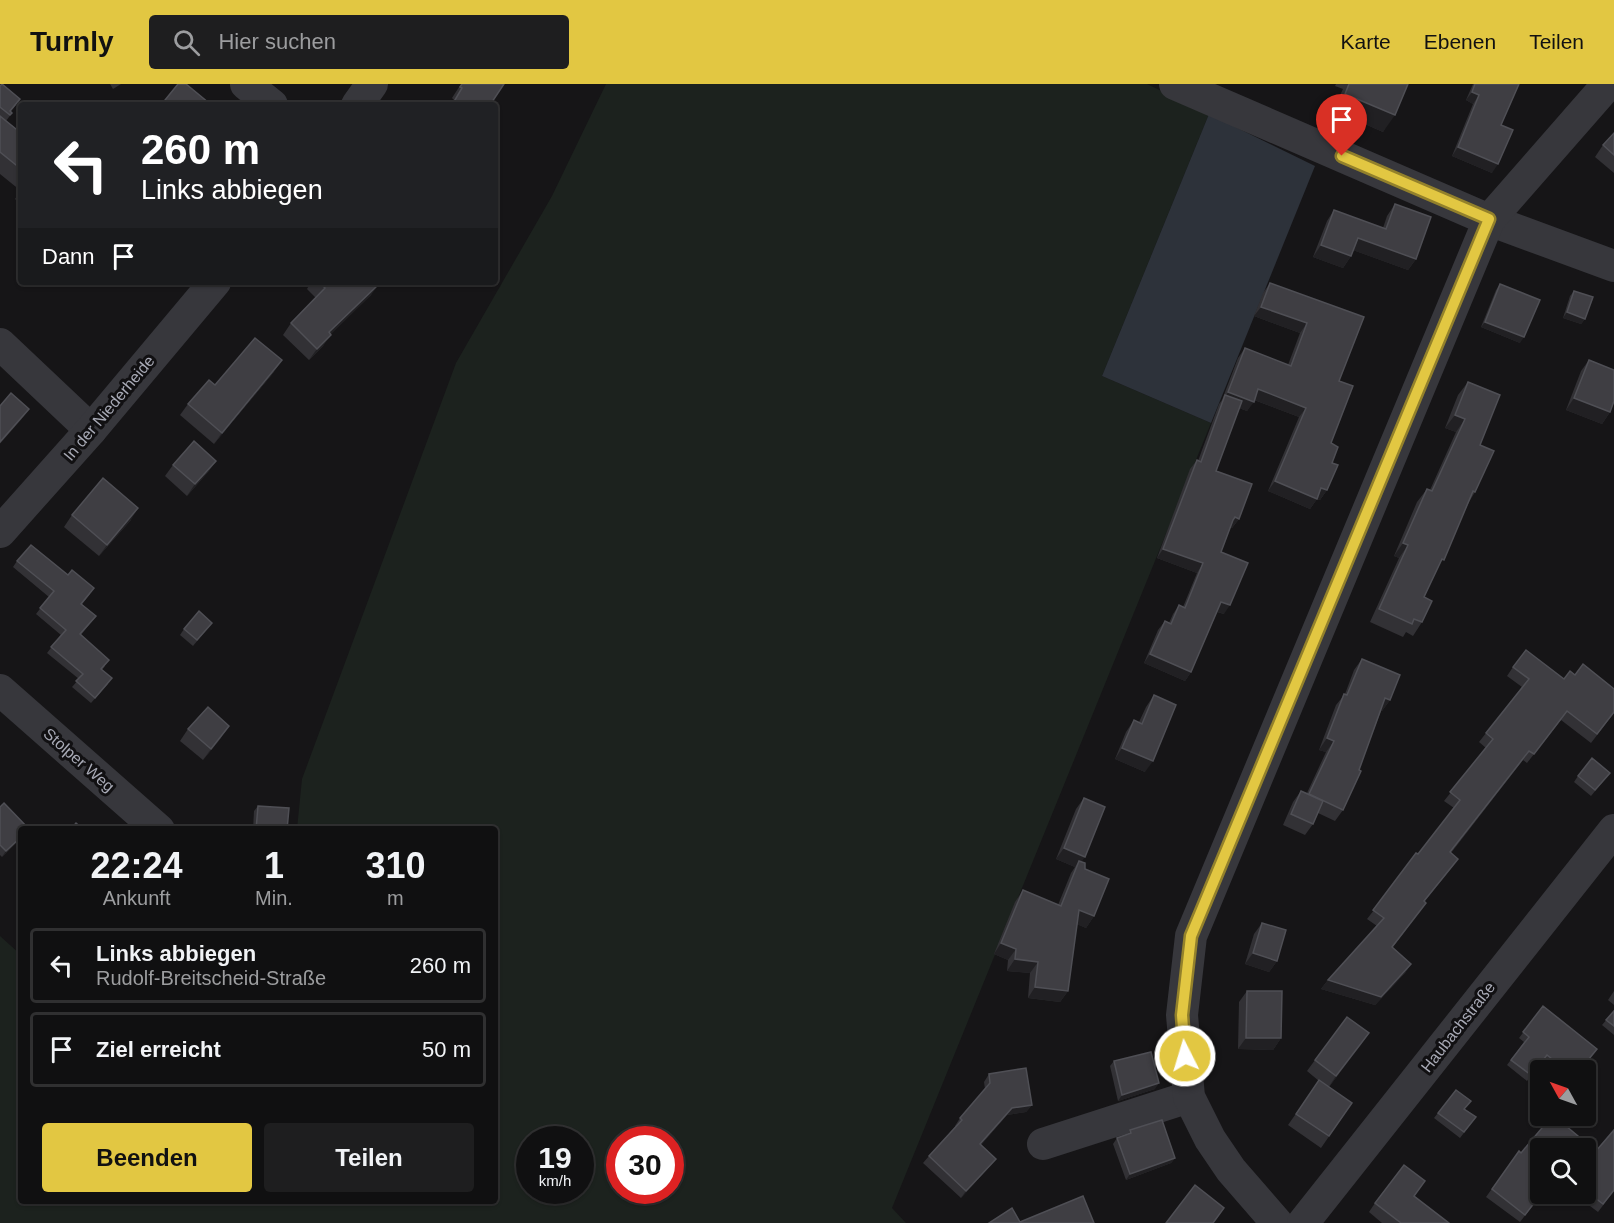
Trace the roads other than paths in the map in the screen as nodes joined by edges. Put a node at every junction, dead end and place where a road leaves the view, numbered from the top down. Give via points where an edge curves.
1 (246, 84) edge
2 (372, 84) edge
3 (1174, 84) edge
4 (1608, 84) edge
5 (268, 102) edge
6 (359, 102) edge
7 (1489, 219) junction
8 (1614, 266) edge
9 (212, 285) edge
10 (0, 345) edge
11 (91, 430) junction
12 (0, 532) edge
13 (0, 690) edge
14 (154, 826) edge
15 (1614, 830) edge
16 (1189, 1097) junction
17 (1043, 1144) dead end
18 (1277, 1223) edge
19 (1303, 1223) edge

1 - 5 street
2 - 6 street
3 - 7 street
4 - 7 street
7 - 8 street
7 - 16 street via 1191,936 1182,1015
9 - 11 street, In der Niederheide
10 - 11 street
11 - 12 street, In der Niederheide
13 - 14 street, Stolper Weg
15 - 19 street, Haubachstraße
16 - 17 street
16 - 18 street via 1231,1170

